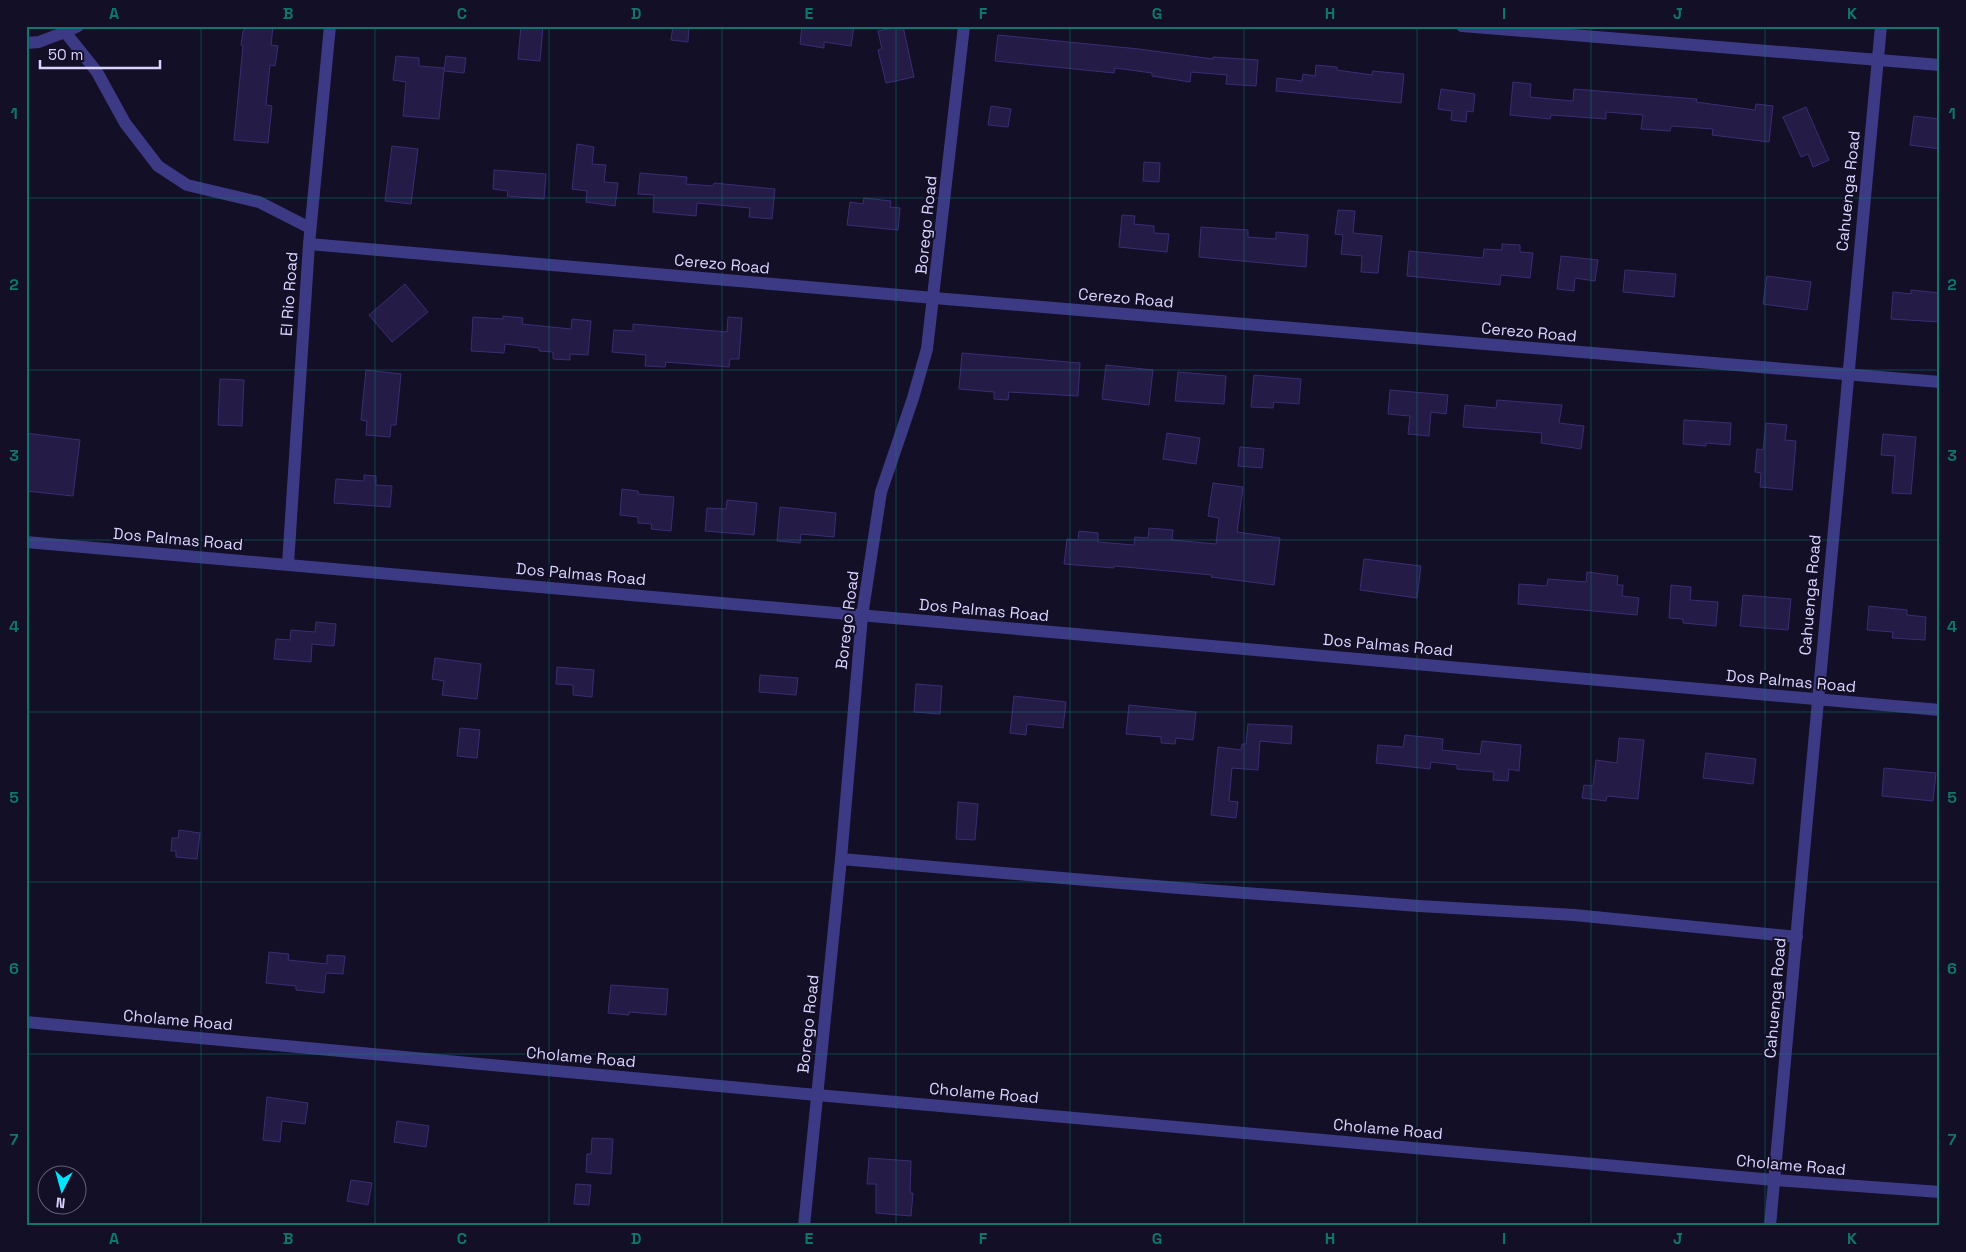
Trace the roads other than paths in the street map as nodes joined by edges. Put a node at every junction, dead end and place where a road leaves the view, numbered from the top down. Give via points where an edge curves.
1 (78, 26) edge
2 (330, 26) edge
3 (964, 26) edge
4 (1462, 26) edge
5 (1880, 26) edge
6 (65, 32) junction
7 (26, 43) edge
8 (1877, 59) junction
9 (1940, 65) edge
10 (310, 228) junction
11 (309, 244) junction
12 (934, 298) junction
13 (1846, 375) junction
14 (1940, 382) edge
15 (26, 542) edge
16 (288, 564) junction
17 (862, 616) junction
18 (1817, 699) junction
19 (1940, 710) edge
20 (841, 860) junction
21 (1797, 937) junction
22 (26, 1022) edge
23 (817, 1095) junction
24 (1774, 1180) junction
25 (1940, 1192) edge
26 (804, 1226) edge
27 (1770, 1226) edge

1 - 6 street
2 - 10 street, El Rio Road
3 - 12 street, Borego Road
4 - 8 street
5 - 8 street, Cahuenga Road
6 - 7 street via 39,42
6 - 10 street via 97,72 125,123 158,166 187,185 259,202
8 - 9 street
8 - 13 street, Cahuenga Road
10 - 11 street, El Rio Road
11 - 12 street, Cerezo Road
11 - 16 street, El Rio Road
12 - 13 street, Cerezo Road
12 - 17 street, Borego Road via 927,349 881,492
13 - 14 street, Cerezo Road
13 - 18 street, Cahuenga Road
15 - 16 street, Dos Palmas Road
16 - 17 street, Dos Palmas Road
17 - 18 street, Dos Palmas Road
17 - 20 street, Borego Road
18 - 19 street, Dos Palmas Road
18 - 21 street, Cahuenga Road
20 - 21 street via 1285,896 1574,915
20 - 23 street, Borego Road
21 - 24 street, Cahuenga Road
22 - 23 street, Cholame Road
23 - 24 street, Cholame Road
23 - 26 street, Borego Road
24 - 25 street, Cholame Road
24 - 27 street, Cahuenga Road

